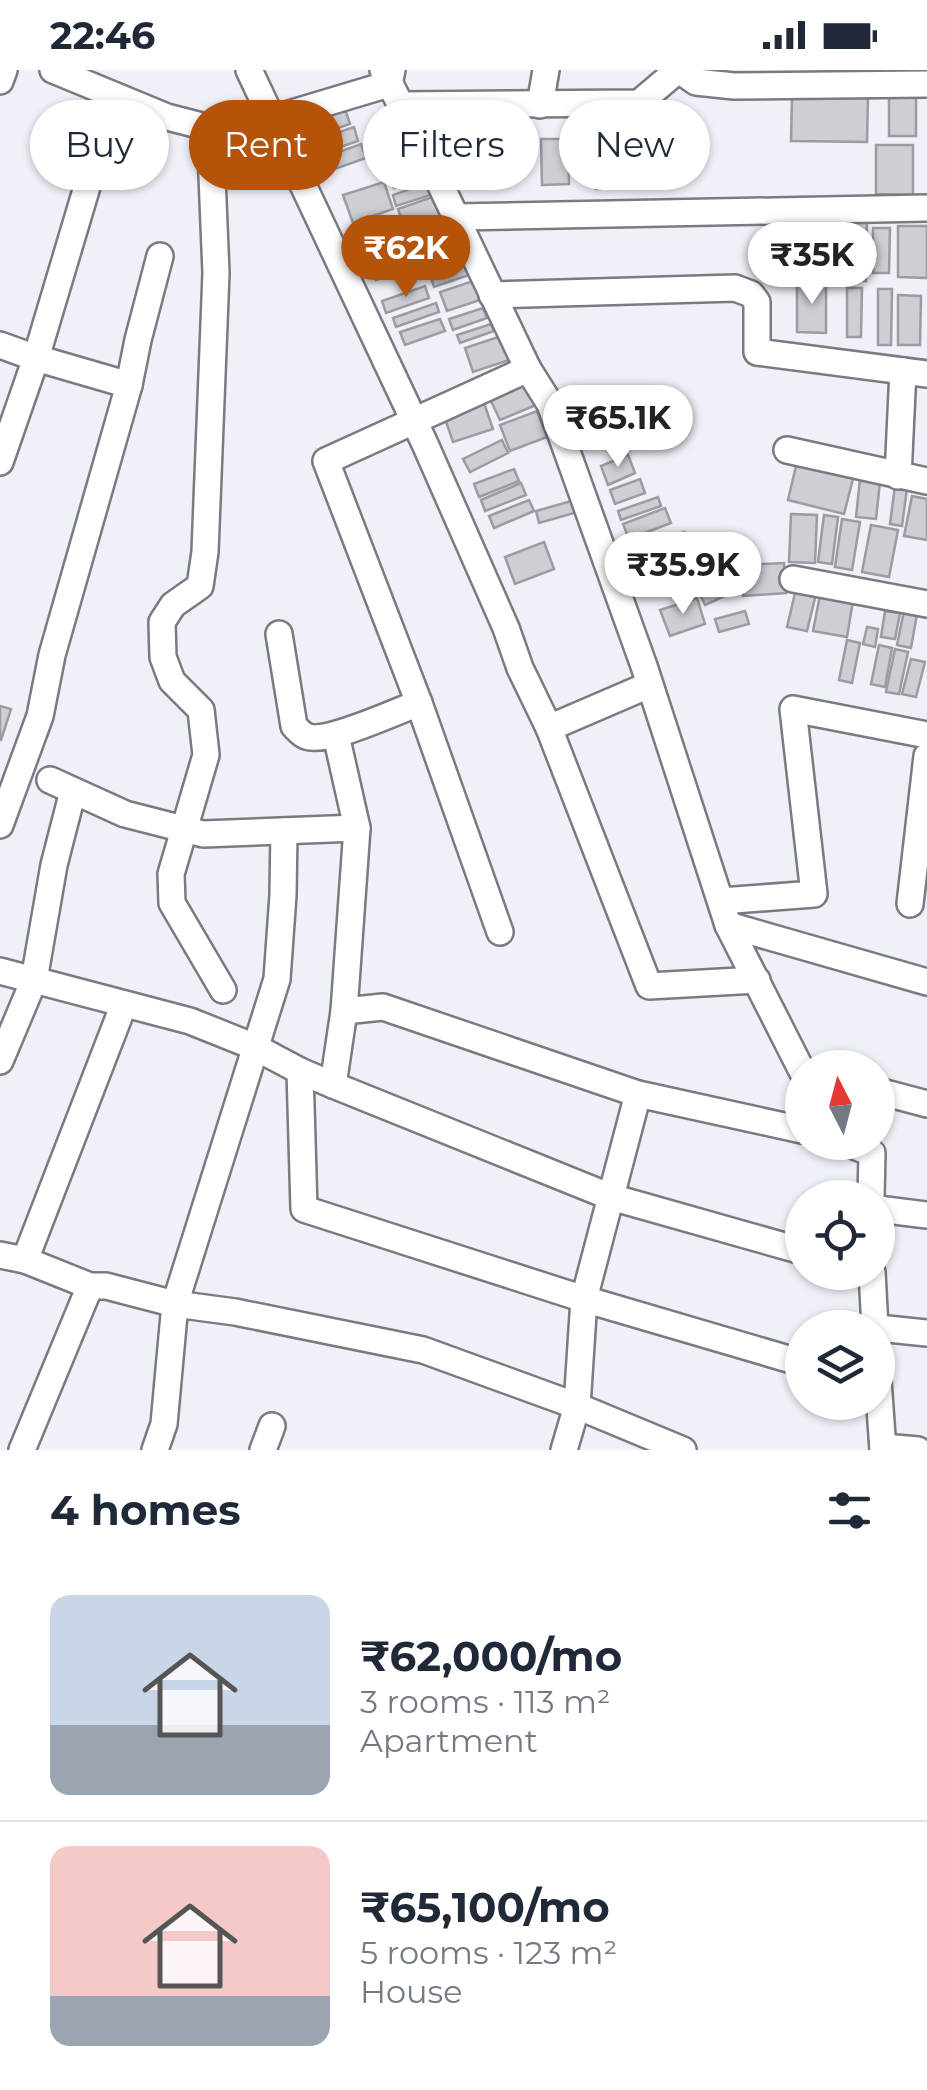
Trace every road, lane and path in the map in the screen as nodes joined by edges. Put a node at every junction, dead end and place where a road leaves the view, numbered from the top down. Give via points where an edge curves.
1 (4, 70) edge
2 (53, 70) edge
3 (250, 70) edge
4 (546, 70) edge
5 (678, 70) edge
6 (78, 75) edge
7 (0, 81) edge
8 (391, 82) edge
9 (927, 84) edge
10 (114, 96) junction
11 (263, 100) edge
12 (333, 100) edge
13 (540, 105) junction
14 (189, 122) edge
15 (213, 190) edge
16 (306, 190) edge
17 (927, 208) edge
18 (456, 217) junction
19 (160, 256) dead end
20 (492, 295) junction
21 (0, 344) edge
22 (36, 358) junction
23 (528, 370) junction
24 (915, 372) edge
25 (130, 385) junction
26 (415, 422) junction
27 (787, 450) dead end
28 (0, 462) edge
29 (898, 476) junction
30 (927, 481) edge
31 (793, 578) dead end
32 (927, 604) edge
33 (279, 634) dead end
34 (650, 685) junction
35 (418, 703) junction
36 (549, 728) junction
37 (336, 734) junction
38 (927, 735) edge
39 (927, 756) edge
40 (0, 825) edge
41 (357, 828) junction
42 (183, 830) junction
43 (284, 832) junction
44 (910, 904) dead end
45 (724, 913) junction
46 (500, 932) dead end
47 (0, 971) edge
48 (34, 980) junction
49 (757, 980) junction
50 (927, 982) edge
51 (223, 990) dead end
52 (124, 1004) junction
53 (344, 1011) junction
54 (255, 1046) junction
55 (792, 1050) edge
56 (0, 1061) edge
57 (300, 1071) junction
58 (332, 1085) junction
59 (638, 1094) junction
60 (895, 1096) edge
61 (927, 1104) edge
62 (785, 1126) edge
63 (611, 1197) junction
64 (895, 1212) edge
65 (927, 1215) edge
66 (785, 1246) edge
67 (12, 1258) edge
68 (90, 1286) junction
69 (584, 1299) junction
70 (174, 1304) junction
71 (895, 1330) edge
72 (927, 1333) edge
73 (785, 1359) edge
74 (577, 1406) junction
75 (881, 1420) edge
76 (883, 1448) edge
77 (22, 1450) edge
78 (155, 1450) edge
79 (564, 1450) edge
80 (684, 1450) edge
81 (918, 1450) edge

1 - 7 street
2 - 6 street
3 - 11 street
4 - 13 street
5 - 9 street via 696,82 734,86
5 - 13 street via 639,102
6 - 10 street
8 - 12 street
8 - 13 street
8 - 18 street
10 - 14 street
10 - 22 street
15 - 42 street via 206,552 200,586 173,604 162,622 172,681 201,710 205,730 206,756
16 - 26 street
17 - 18 street
18 - 20 street
19 - 25 street
20 - 23 street
20 - 24 street via 735,288 757,302 756,352
21 - 22 street
22 - 25 street
22 - 28 street
23 - 26 street
23 - 34 street via 550,404
24 - 29 street
25 - 40 street via 40,716
26 - 35 street via 326,461
26 - 36 street
27 - 29 street
29 - 30 street
31 - 32 street
33 - 37 street via 294,726 303,736
34 - 36 street
34 - 45 street
35 - 37 street
35 - 46 street
36 - 49 street via 649,986
37 - 41 street
38 - 45 street via 794,709 814,894
39 - 44 street
41 - 43 street
41 - 53 street
42 - 43 street
42 - 48 street via 61,786
42 - 51 street via 170,874 172,904
43 - 54 street via 276,978
45 - 49 street
45 - 50 street
47 - 48 street
48 - 52 street
48 - 56 street
49 - 55 street
52 - 54 street
52 - 67 street
53 - 58 street
53 - 59 street via 383,1007
54 - 57 street
54 - 70 street
57 - 58 street
57 - 69 street via 304,1209
58 - 63 street
59 - 62 street
59 - 63 street
60 - 61 street
63 - 66 street
63 - 69 street
64 - 65 street
67 - 68 street
68 - 70 street
68 - 77 street
69 - 73 street
69 - 74 street
70 - 74 street via 423,1350
70 - 78 street via 164,1424
71 - 72 street
74 - 79 street
74 - 80 street
75 - 76 street
76 - 81 street

